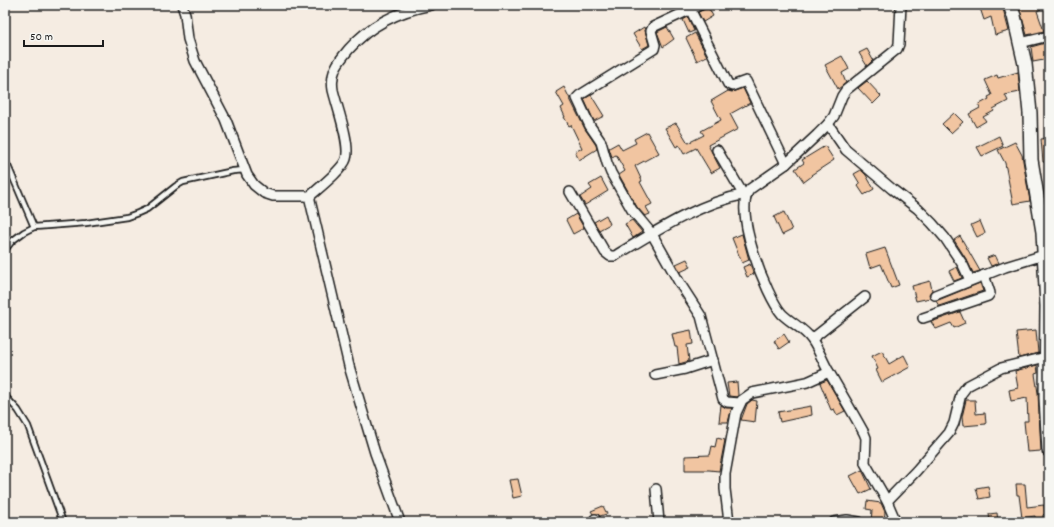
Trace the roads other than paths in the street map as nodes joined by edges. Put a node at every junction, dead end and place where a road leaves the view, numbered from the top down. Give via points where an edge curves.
1 (182, 5) edge
2 (431, 5) edge
3 (700, 5) edge
4 (901, 5) edge
5 (1010, 5) edge
6 (690, 10) junction
7 (1049, 36) edge
8 (1020, 44) junction
9 (828, 124) junction
10 (717, 150) dead end
11 (786, 164) junction
12 (8, 166) dead end
13 (245, 170) junction
14 (570, 192) dead end
15 (745, 194) junction
16 (310, 196) junction
17 (34, 227) junction
18 (652, 234) junction
19 (5, 250) edge
20 (1046, 255) edge
21 (984, 275) junction
22 (970, 280) junction
23 (935, 295) dead end
24 (865, 297) dead end
25 (923, 318) dead end
26 (812, 339) junction
27 (1046, 357) junction
28 (713, 360) junction
29 (829, 372) junction
30 (655, 375) dead end
31 (5, 396) edge
32 (740, 403) junction
33 (1049, 450) edge
34 (656, 489) dead end
35 (887, 501) junction
36 (63, 522) edge
37 (400, 522) edge
38 (659, 522) edge
39 (729, 522) edge
40 (834, 522) edge
41 (859, 522) edge
42 (896, 522) edge

1 - 13 street via 195,61 226,120
2 - 16 street via 414,8 389,18 358,40 340,59 333,73 333,88 348,150 346,160
3 - 6 street
4 - 9 street via 897,49 846,90
5 - 8 main road
6 - 11 street via 728,84 732,86 746,81
6 - 18 street via 652,28 654,49 577,98 601,142 611,173 634,212
7 - 8 street
8 - 20 main road via 1025,64 1030,113 1031,160
9 - 11 street
9 - 22 street via 846,150 932,223 945,238
10 - 15 street
11 - 15 street
12 - 17 lane
13 - 16 street via 254,185 264,193 273,196
13 - 17 lane via 183,182 147,209 127,217
14 - 18 street via 605,252 610,256 615,256
15 - 18 street via 720,200
15 - 26 street via 744,209 751,244 774,303
16 - 37 street via 350,366 375,453
17 - 19 lane via 12,241
18 - 28 street via 701,316
20 - 21 street
20 - 27 main road
21 - 22 street
21 - 25 street via 990,293 988,296
22 - 23 street
24 - 26 street
26 - 29 street
27 - 33 main road
27 - 35 street via 1005,366 967,386 949,433
28 - 30 street
28 - 32 street via 723,399 727,402
29 - 32 street via 806,382 752,393
29 - 35 street via 864,433 865,461
31 - 36 lane via 28,426
32 - 39 street via 725,474
34 - 38 street
35 - 42 street
40 - 41 street

